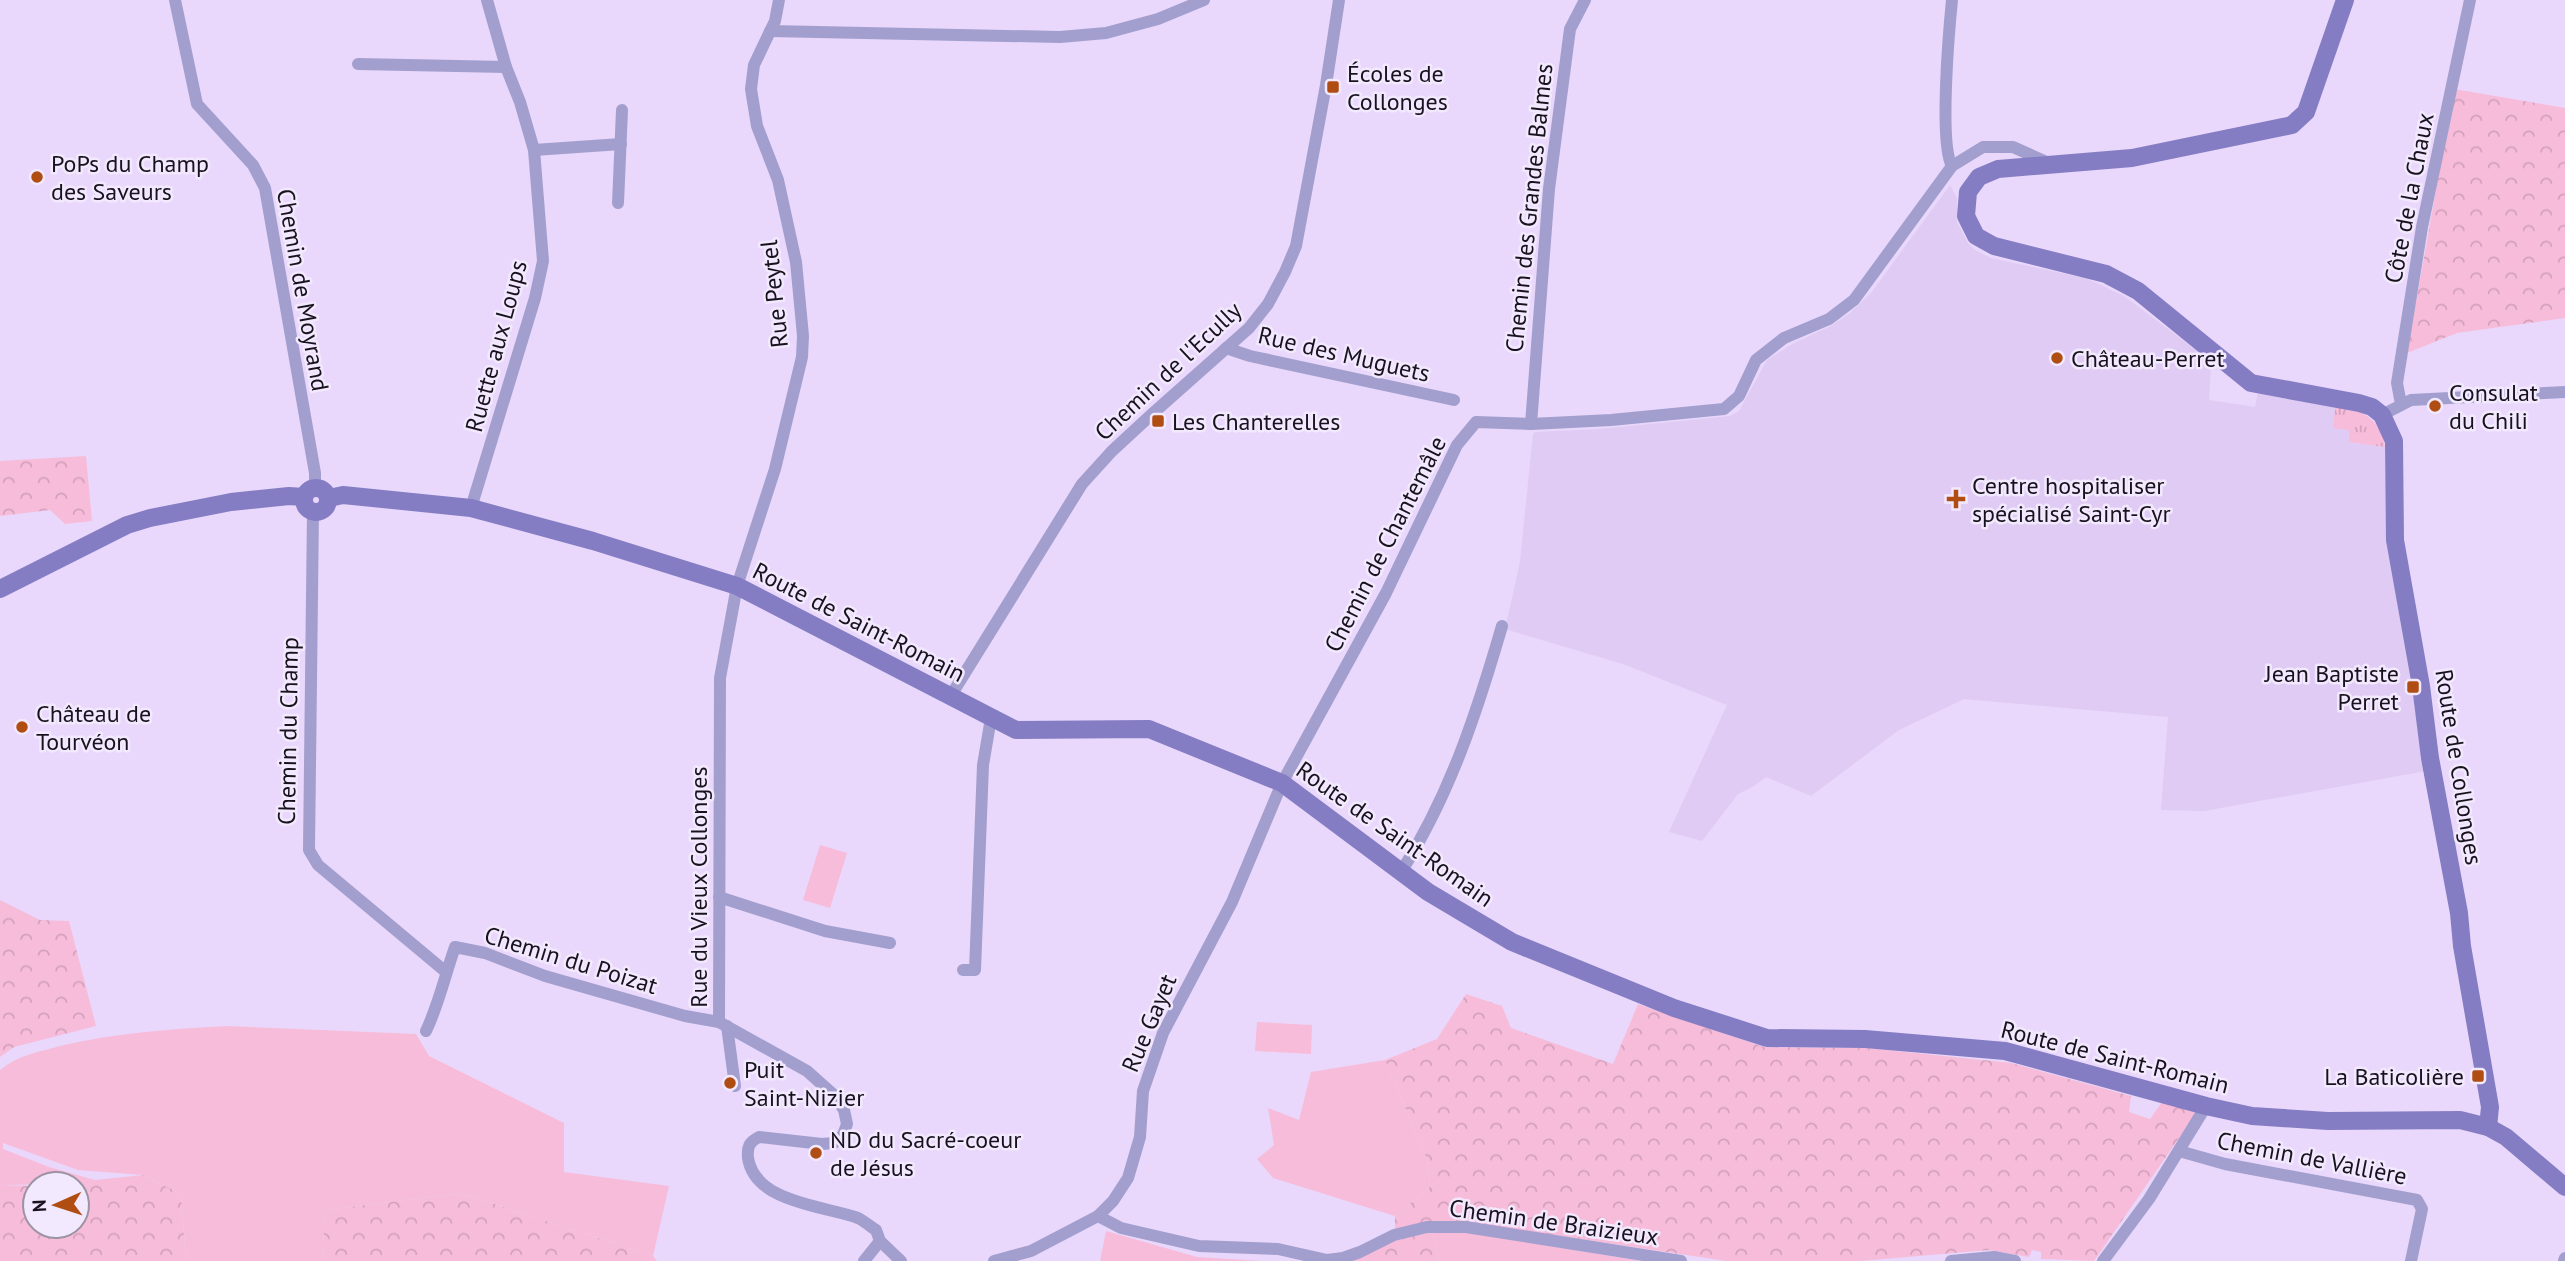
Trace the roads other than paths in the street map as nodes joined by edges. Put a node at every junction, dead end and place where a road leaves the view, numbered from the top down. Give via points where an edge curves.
1 (176, 0) edge
2 (487, 0) edge
3 (779, 0) edge
4 (1204, 0) edge
5 (1339, 0) edge
6 (1586, 0) edge
7 (1952, 0) edge
8 (2345, 0) edge
9 (2470, 0) edge
10 (770, 31) junction
11 (358, 64) dead end
12 (506, 67) junction
13 (622, 110) dead end
14 (621, 144) junction
15 (534, 150) junction
16 (2051, 164) junction
17 (1952, 166) junction
18 (618, 203) dead end
19 (1226, 348) junction
20 (2565, 391) edge
21 (1454, 400) dead end
22 (2401, 404) junction
23 (2382, 415) junction
24 (1531, 424) junction
25 (315, 498) junction
26 (471, 508) junction
27 (737, 586) junction
28 (0, 589) edge
29 (1502, 626) dead end
30 (950, 697) junction
31 (991, 718) junction
32 (1282, 783) junction
33 (1401, 872) junction
34 (719, 897) junction
35 (890, 943) dead end
36 (963, 970) dead end
37 (446, 972) junction
38 (723, 1024) junction
39 (426, 1031) dead end
40 (735, 1086) dead end
41 (2206, 1106) junction
42 (2488, 1128) junction
43 (2179, 1151) junction
44 (2565, 1186) edge
45 (1098, 1216) junction
46 (880, 1241) junction
47 (864, 1261) edge
48 (901, 1261) edge
49 (995, 1261) edge
50 (1681, 1261) edge
51 (1951, 1261) edge
52 (2015, 1261) edge
53 (2103, 1261) edge
54 (2411, 1261) edge

1 - 25 street, Chemin de Moyrand via 197,104 253,165 265,188 315,473
2 - 12 street, Ruette aux Loups
3 - 10 street, Rue Peytel
4 - 10 street via 1106,33 1060,37
5 - 19 street, Chemin de l'Ecully via 1296,246 1268,304
6 - 24 street, Chemin des Grandes Balmes via 1570,29 1549,189
7 - 17 street via 1947,138
8 - 16 main road via 2306,112 2292,125 2132,158
9 - 22 street, Côte de la Chaux via 2422,227 2397,383
10 - 27 street, Rue Peytel via 754,65 751,89 757,126 778,180 796,262 802,357 775,469
11 - 12 street
12 - 15 street, Ruette aux Loups
13 - 14 street
14 - 15 street
14 - 18 street
15 - 26 street, Ruette aux Loups via 543,261
16 - 17 street, Chemin de Chantemâle via 2013,147 1993,147
16 - 23 main road via 1998,169 1979,177 1968,192 1966,216 1976,236 1994,246 2106,274 2138,292 2251,383 2359,403
17 - 24 street, Chemin de Chantemâle via 1854,300 1829,319 1784,338 1756,360 1739,396 1724,409
19 - 21 street, Rue des Muguets
19 - 30 street, Chemin de l'Ecully via 1082,484
20 - 22 street
22 - 23 street
23 - 42 main road, Route de Collonges via 2393,441 2395,540 2490,1107
24 - 32 street, Chemin de Chantemâle via 1476,422 1457,445 1387,593
25 - 26 main road, Route de Saint-Romain via 343,495
25 - 28 main road, Route de Saint-Romain via 231,502 150,518 127,525
25 - 37 street, Chemin du Champ via 309,850 318,865
26 - 27 main road, Route de Saint-Romain
27 - 30 main road, Route de Saint-Romain
27 - 34 street, Rue du Vieux Collonges via 720,678
29 - 33 street via 1465,747
30 - 31 main road, Route de Saint-Romain
31 - 32 main road, Route de Saint-Romain via 1016,730 1149,730
31 - 36 street via 983,765 975,970
32 - 33 main road, Route de Saint-Romain
32 - 45 street, Rue Gayet via 1232,902 1163,1033 1143,1091 1140,1137 1128,1178
33 - 41 main road, Route de Saint-Romain via 1512,942 1674,1008 1768,1038 1865,1039 2005,1051
34 - 35 street via 825,931
34 - 38 street, Rue du Vieux Collonges
37 - 38 street, Chemin du Poizat via 455,947
37 - 39 street, Chemin du Poizat
38 - 40 street
38 - 46 street, Rue du Vieux Collonges via 807,1072 835,1096 847,1124 834,1143 759,1137 747,1150 750,1165 767,1187 793,1201 859,1219 876,1230
41 - 42 main road, Route de Saint-Romain via 2280,1119 2460,1120
41 - 43 street
42 - 44 main road, Route de Saint-Romain via 2506,1137
43 - 53 street
43 - 54 street, Chemin de Vallière via 2417,1200 2422,1209
45 - 49 street, Rue Gayet via 1031,1251
45 - 50 street, Chemin de Braizieux via 1121,1228 1199,1246 1278,1249 1327,1260 1427,1227 1466,1227
46 - 47 street
46 - 48 street
51 - 52 street via 1994,1257

